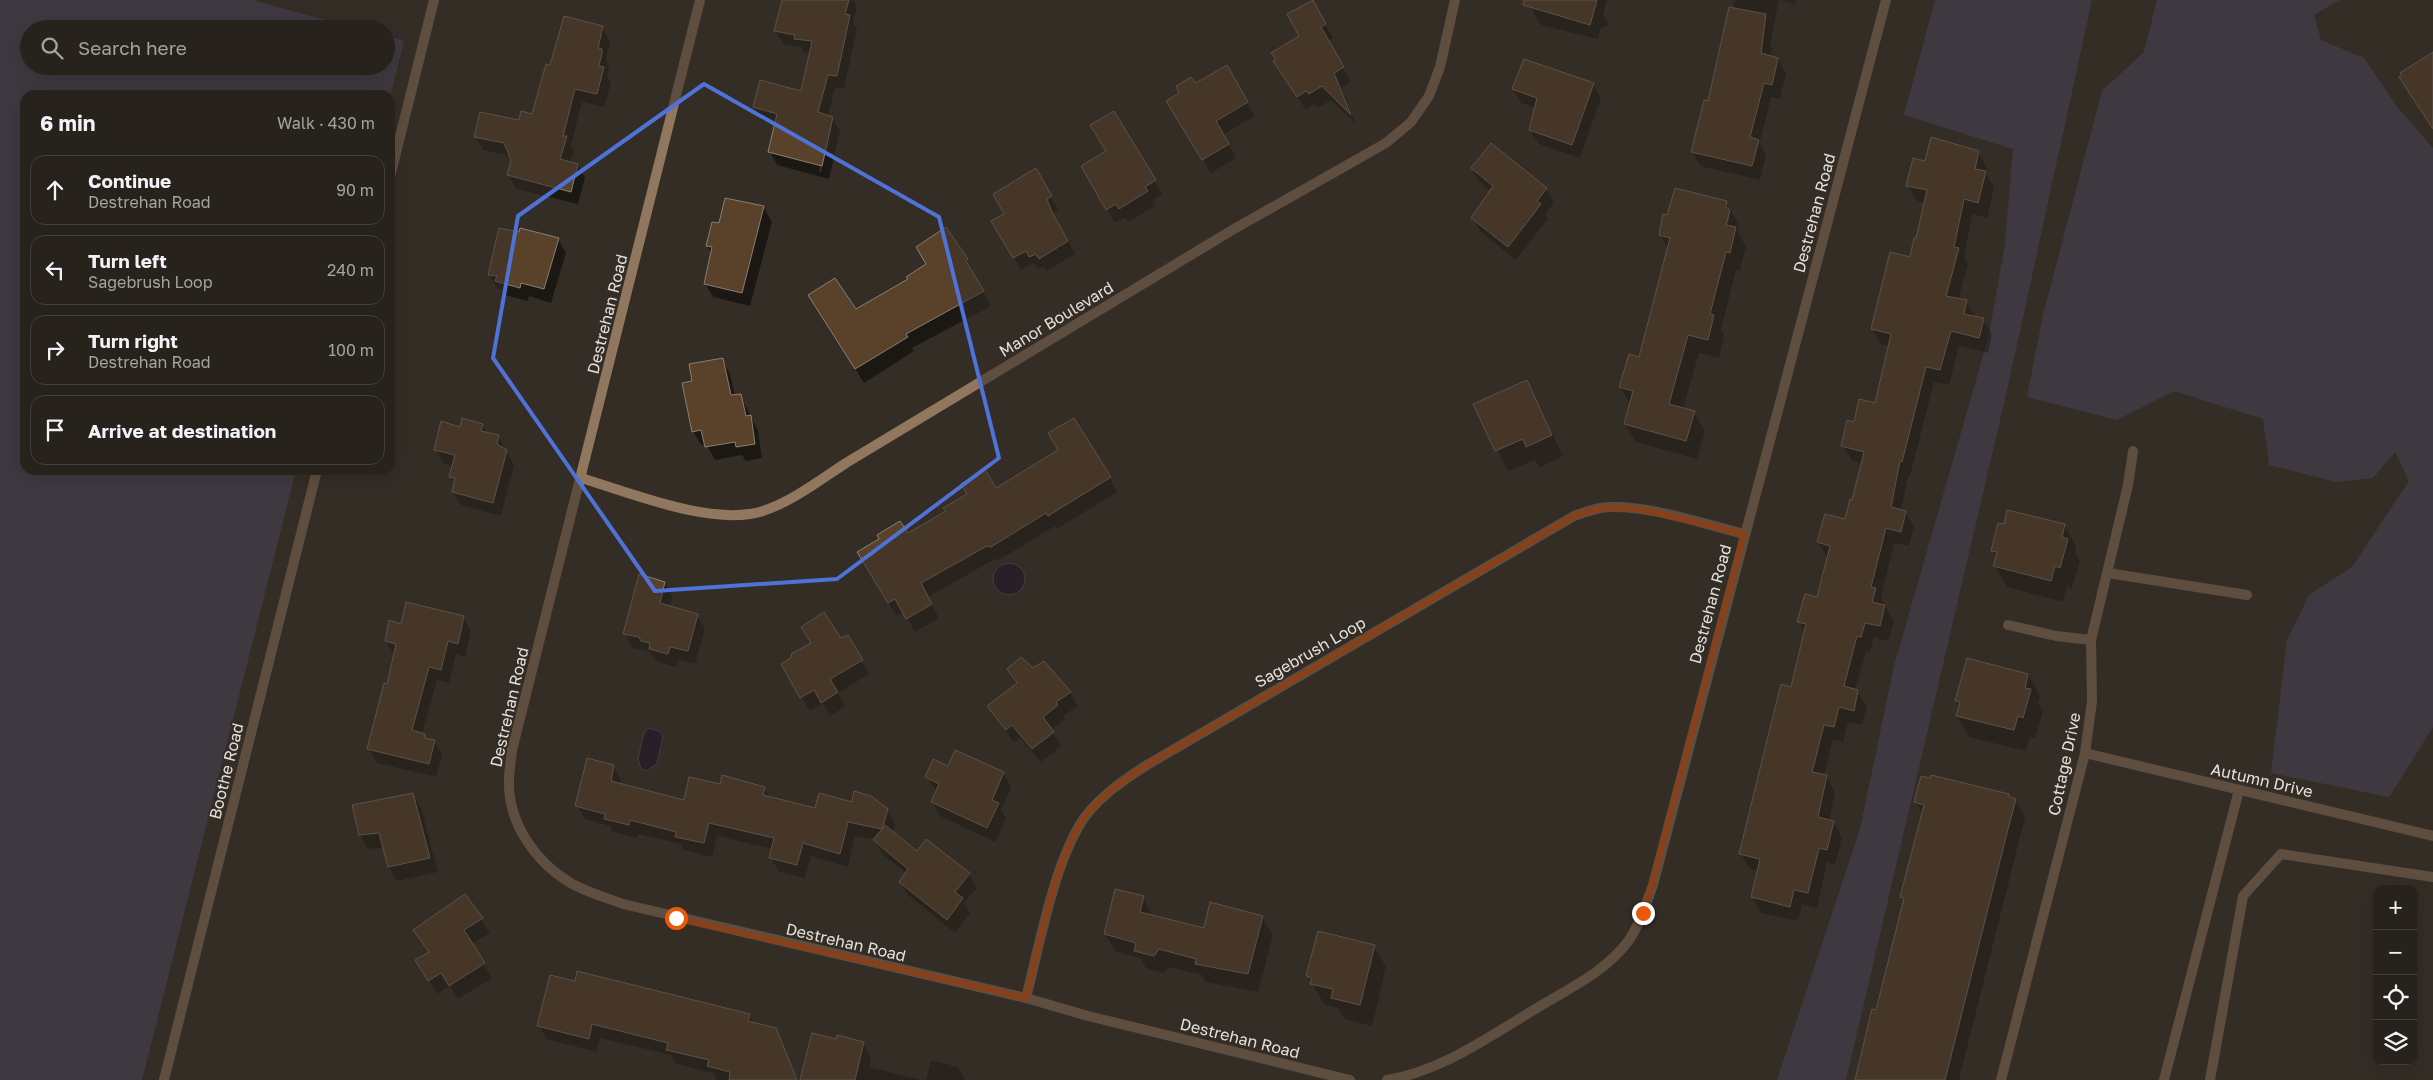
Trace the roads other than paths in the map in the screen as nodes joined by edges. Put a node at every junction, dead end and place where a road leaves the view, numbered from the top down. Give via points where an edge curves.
1 (434, 0) edge
2 (700, 0) edge
3 (1455, 0) edge
4 (1886, 0) edge
5 (395, 157) edge
6 (2133, 451) dead end
7 (316, 475) edge
8 (581, 478) junction
9 (1744, 534) junction
10 (2108, 573) junction
11 (2247, 596) dead end
12 (2008, 625) dead end
13 (2091, 640) junction
14 (2085, 753) junction
15 (2239, 790) junction
16 (2433, 836) edge
17 (2433, 877) edge
18 (1026, 998) junction
19 (164, 1080) edge
20 (1350, 1080) edge
21 (1387, 1080) edge
22 (2001, 1080) edge
23 (2164, 1080) edge
24 (2210, 1080) edge

1 - 5 street
2 - 8 street, Destrehan Road
3 - 8 street, Manor Boulevard via 1440,67 1429,96 1411,122 1386,143 1234,228 800,494 762,511 723,516 680,508
4 - 9 street, Destrehan Road
6 - 10 street, Cottage Drive
7 - 19 street, Boothe Road
8 - 18 street, Destrehan Road via 512,750 508,782 513,813 526,842 546,866 571,883 623,904
9 - 18 street, Sagebrush Loop via 1628,508 1601,508 1574,516 1147,765 1099,801 1079,825 1056,884
9 - 21 street, Destrehan Road via 1652,884 1643,913 1628,941 1607,964 1458,1056 1406,1077
10 - 11 street
10 - 13 street, Cottage Drive
12 - 13 street
13 - 14 street, Cottage Drive via 2092,701
14 - 15 street, Autumn Drive
14 - 22 street, Cottage Drive
15 - 16 street, Autumn Drive
15 - 23 street
17 - 24 street via 2281,854 2243,896
18 - 20 street, Destrehan Road

